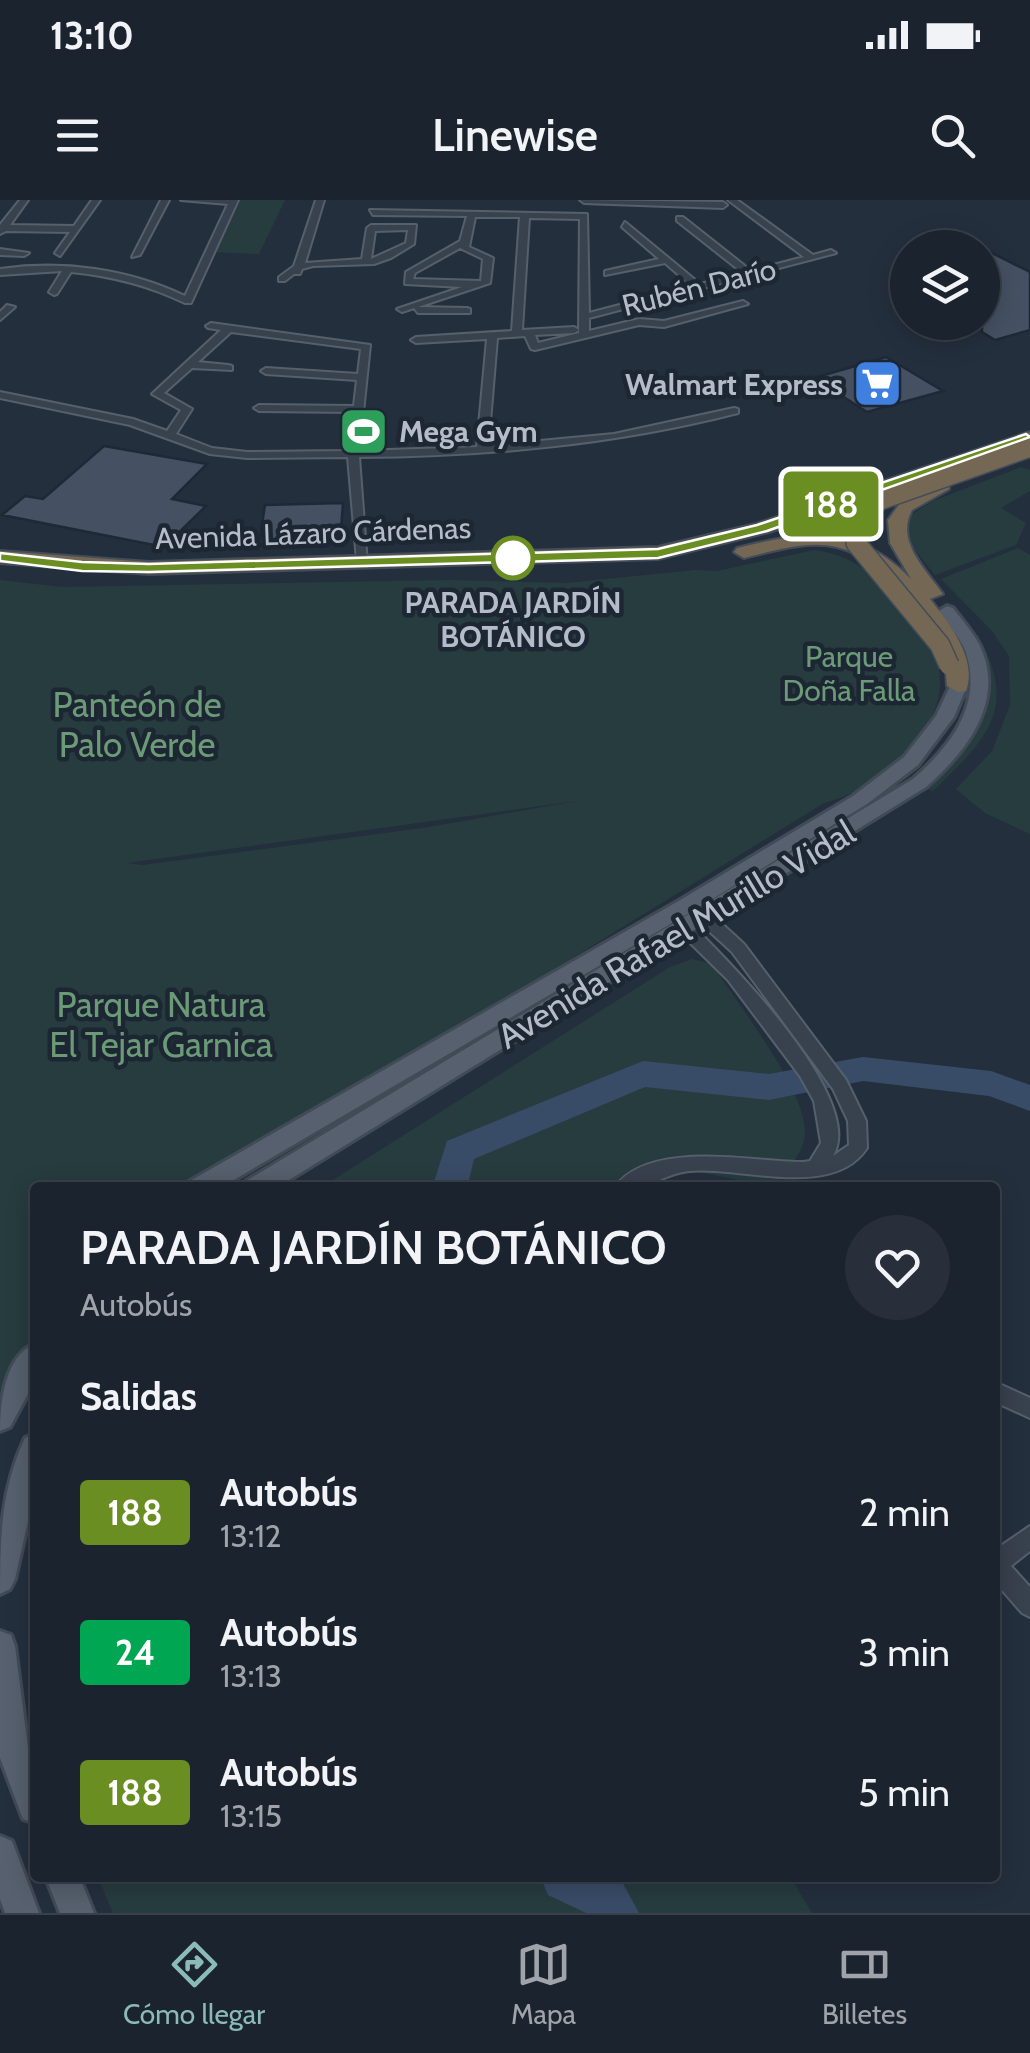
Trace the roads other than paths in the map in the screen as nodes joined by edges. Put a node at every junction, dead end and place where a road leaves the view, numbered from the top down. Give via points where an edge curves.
1 (24, 200) edge
2 (96, 200) edge
3 (165, 200) edge
4 (185, 200) edge
5 (320, 200) edge
6 (584, 200) edge
7 (234, 201) edge
8 (726, 204) edge
9 (373, 212) dead end
10 (472, 213) junction
11 (525, 214) junction
12 (625, 225) dead end
13 (75, 229) junction
14 (2, 230) edge
15 (464, 242) junction
16 (0, 252) edge
17 (24, 253) dead end
18 (832, 253) dead end
19 (60, 254) dead end
20 (136, 254) dead end
21 (808, 255) junction
22 (791, 256) junction
23 (666, 260) junction
24 (366, 262) junction
25 (742, 268) junction
26 (67, 270) junction
27 (0, 272) edge
28 (608, 272) dead end
29 (691, 281) junction
30 (480, 285) junction
31 (54, 292) dead end
32 (743, 304) dead end
33 (10, 307) dead end
34 (467, 312) dead end
35 (590, 312) junction
36 (0, 317) edge
37 (211, 326) dead end
38 (620, 327) junction
39 (228, 329) junction
40 (522, 331) junction
41 (584, 332) junction
42 (492, 333) junction
43 (416, 340) dead end
44 (188, 364) junction
45 (228, 368) dead end
46 (266, 371) dead end
47 (361, 377) junction
48 (0, 395) edge
49 (259, 408) dead end
50 (357, 409) junction
51 (734, 411) dead end
52 (170, 435) junction
53 (1030, 437) edge
54 (482, 449) junction
55 (353, 454) junction
56 (1027, 456) edge
57 (886, 473) dead end
58 (943, 485) junction
59 (762, 528) junction
60 (0, 549) edge
61 (744, 552) junction
62 (0, 557) edge
63 (363, 561) junction
64 (82, 566) junction
65 (0, 570) edge
66 (946, 611) joint
67 (958, 686) junction
68 (688, 916) junction
69 (753, 969) junction
70 (734, 976) junction
71 (815, 1068) junction
72 (818, 1165) junction
73 (208, 1182) edge
74 (265, 1182) edge
75 (633, 1182) edge
76 (30, 1365) edge
77 (1000, 1394) edge
78 (1030, 1408) edge
79 (0, 1418) edge
80 (30, 1458) edge
81 (1030, 1537) edge
82 (1000, 1560) edge
83 (1000, 1570) edge
84 (0, 1578) edge
85 (1030, 1605) edge
86 (0, 1646) edge
87 (30, 1793) edge
88 (0, 1853) edge
89 (65, 1882) edge
90 (22, 1913) edge
91 (77, 1913) edge

1 - 14 street
2 - 13 street
3 - 20 street
4 - 7 street
5 - 24 street via 298,265
6 - 8 street
7 - 26 street via 188,301 159,286
8 - 21 street
8 - 22 street
8 - 25 street via 680,220
9 - 10 street
10 - 11 street
10 - 15 street
11 - 35 street via 584,216
11 - 40 street
12 - 23 street
13 - 14 street
13 - 19 street
15 - 30 street via 488,258
15 - 30 street via 410,272 408,282
16 - 17 street
18 - 21 street
21 - 22 street, Rubén Darío
21 - 35 street, Rubén Darío
22 - 25 street, Rubén Darío
23 - 28 street
23 - 29 street
24 - 24 street via 410,244 413,228 371,228
25 - 29 street, Rubén Darío
26 - 27 street via 28,266
26 - 31 street
29 - 35 street, Rubén Darío
30 - 34 street via 400,314
32 - 38 street, Rubén Darío via 664,324
33 - 36 street
35 - 38 street
35 - 41 street
37 - 39 street
38 - 41 street, Rubén Darío
39 - 44 street
39 - 47 street via 366,347
40 - 41 street, Rubén Darío via 534,347
40 - 42 street
42 - 43 street
42 - 54 street
44 - 45 street
44 - 52 street via 157,394 186,409
46 - 47 street
47 - 50 street
48 - 52 street
49 - 50 street
50 - 55 street
51 - 54 street via 656,432
52 - 55 street via 228,454
53 - 59 highway, Avenida Lázaro Cárdenas
54 - 55 street
55 - 63 street
56 - 58 highway, Avenida Lázaro Cárdenas
56 - 67 highway, bridge via 880,500 858,512 853,525 856,542 940,644
57 - 59 highway via 784,512
58 - 61 highway, Avenida Lázaro Cárdenas
58 - 66 highway via 904,506 896,532
59 - 63 highway, Avenida Lázaro Cárdenas via 658,554
60 - 64 highway
61 - 65 highway, Avenida Lázaro Cárdenas via 664,567 572,573 138,580
61 - 67 highway via 821,540 869,552 946,635 960,668
62 - 64 highway, Avenida Lázaro Cárdenas
63 - 64 highway, Avenida Lázaro Cárdenas
66 - 68 main road, Avenida Rafael Murillo Vidal via 972,646 983,683 977,714 956,748 901,796
67 - 68 main road, Avenida Rafael Murillo Vidal via 935,732 896,774
68 - 69 street via 730,939
68 - 70 street
68 - 73 main road, Avenida Rafael Murillo Vidal
68 - 74 main road, Avenida Rafael Murillo Vidal
69 - 70 street
69 - 71 street
70 - 71 street
71 - 72 street via 830,1144
71 - 72 street via 840,1085 857,1121 858,1148 844,1162
72 - 75 street via 783,1170 696,1163 656,1169
76 - 79 main road
77 - 78 street
80 - 84 main road
81 - 82 street
83 - 85 street
86 - 87 main road via 12,1748
88 - 90 main road
89 - 91 main road

